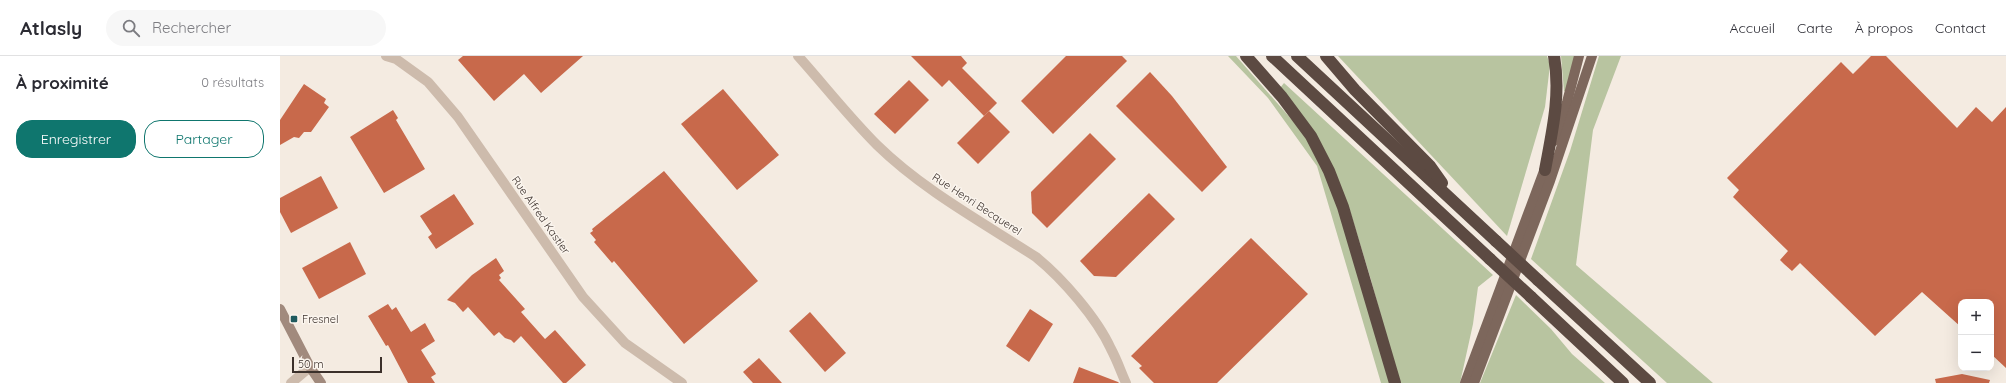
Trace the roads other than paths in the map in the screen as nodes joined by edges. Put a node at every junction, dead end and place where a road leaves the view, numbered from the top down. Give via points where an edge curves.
1 (386, 56) edge
2 (798, 56) edge
3 (1246, 56) edge
4 (1272, 56) edge
5 (1297, 56) edge
6 (1326, 56) edge
7 (1554, 56) edge
8 (1579, 56) edge
9 (1592, 56) edge
10 (1545, 170) junction
11 (1454, 201) junction
12 (280, 309) edge
13 (310, 367) junction
14 (291, 383) edge
15 (321, 383) edge
16 (682, 383) edge
17 (1126, 383) edge
18 (1395, 383) edge
19 (1465, 383) edge
20 (1474, 383) edge
21 (1623, 383) edge
22 (1650, 383) edge

1 - 16 street, Rue Alfred Kastler via 396,59 428,82 458,117 583,297 626,343
2 - 17 street, Rue Henri Becquerel via 877,145 901,166 1048,267 1089,315 1111,348
3 - 18 highway via 1307,130 1329,171 1343,207
4 - 21 highway, bridge
5 - 11 highway
6 - 11 highway via 1355,90 1430,166
7 - 10 highway via 1558,75 1557,104
8 - 10 main road
9 - 20 main road via 1550,181
10 - 19 main road
11 - 22 highway, bridge
12 - 13 street
13 - 14 street
13 - 15 street

